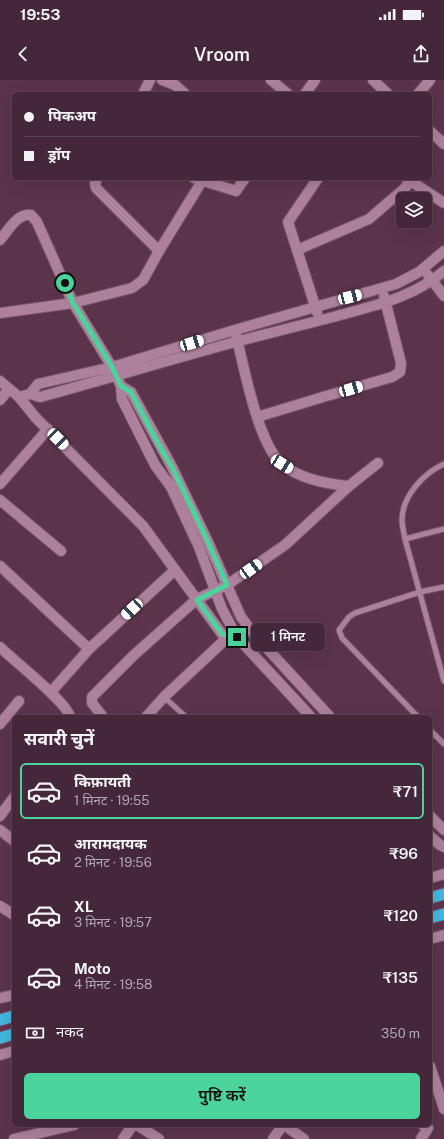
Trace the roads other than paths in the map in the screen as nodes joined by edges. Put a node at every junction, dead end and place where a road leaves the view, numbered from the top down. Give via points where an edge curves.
1 (150, 80) edge
2 (162, 80) edge
3 (272, 80) edge
4 (315, 80) edge
5 (373, 80) edge
6 (430, 80) edge
7 (176, 82) edge
8 (144, 92) edge
9 (184, 92) edge
10 (286, 92) edge
11 (306, 92) edge
12 (386, 92) edge
13 (420, 92) edge
14 (432, 133) edge
15 (444, 144) edge
16 (96, 180) edge
17 (197, 180) edge
18 (201, 180) edge
19 (244, 180) edge
20 (317, 180) edge
21 (408, 180) edge
22 (444, 203) edge
23 (0, 240) edge
24 (297, 250) junction
25 (159, 251) junction
26 (444, 251) edge
27 (423, 268) junction
28 (444, 271) edge
29 (432, 280) junction
30 (381, 288) junction
31 (444, 296) edge
32 (386, 302) junction
33 (73, 303) junction
34 (315, 306) junction
35 (0, 313) edge
36 (319, 320) junction
37 (235, 330) junction
38 (238, 341) junction
39 (114, 372) junction
40 (0, 381) edge
41 (121, 386) junction
42 (9, 389) junction
43 (19, 397) junction
44 (0, 400) edge
45 (257, 417) junction
46 (48, 429) junction
47 (161, 449) junction
48 (151, 456) junction
49 (378, 463) dead end
50 (444, 464) edge
51 (0, 484) edge
52 (348, 486) junction
53 (0, 500) edge
54 (444, 529) edge
55 (405, 539) junction
56 (61, 551) dead end
57 (0, 566) edge
58 (175, 570) junction
59 (227, 585) junction
60 (444, 587) edge
61 (216, 590) junction
62 (420, 592) junction
63 (197, 600) junction
64 (233, 637) junction
65 (0, 647) edge
66 (89, 649) junction
67 (444, 681) edge
68 (301, 685) junction
69 (50, 692) junction
70 (290, 694) junction
71 (164, 697) junction
72 (20, 701) dead end
73 (69, 715) edge
74 (101, 715) edge
75 (148, 715) edge
76 (184, 715) edge
77 (309, 715) edge
78 (328, 715) edge
79 (416, 715) edge
80 (0, 724) edge
81 (432, 732) edge
82 (444, 744) edge
83 (12, 800) edge
84 (0, 816) edge
85 (432, 818) edge
86 (0, 830) edge
87 (444, 830) edge
88 (432, 838) edge
89 (12, 839) edge
90 (444, 848) edge
91 (444, 874) edge
92 (432, 877) edge
93 (444, 894) edge
94 (432, 897) edge
95 (0, 906) edge
96 (12, 914) edge
97 (444, 914) edge
98 (432, 917) edge
99 (444, 935) edge
100 (432, 938) edge
101 (12, 995) edge
102 (0, 998) edge
103 (12, 1017) edge
104 (0, 1020) edge
105 (12, 1035) edge
106 (0, 1038) edge
107 (12, 1052) edge
108 (0, 1055) edge
109 (432, 1072) edge
110 (444, 1109) edge
111 (65, 1127) edge
112 (132, 1127) edge
113 (140, 1127) edge
114 (282, 1127) edge
115 (287, 1127) edge
116 (426, 1127) edge
117 (14, 1139) edge
118 (123, 1139) edge
119 (159, 1139) edge
120 (273, 1139) edge
121 (304, 1139) edge
122 (421, 1139) edge

1 - 8 street
2 - 7 street
3 - 10 street
4 - 11 street
5 - 12 street
6 - 13 street
7 - 9 street
14 - 15 street
16 - 25 street via 96,188
17 - 25 street
18 - 19 street via 236,191
20 - 24 street via 288,222
21 - 22 street
21 - 24 street via 405,188 369,220
23 - 33 street via 18,218 26,214 31,215
24 - 34 street
25 - 33 street via 143,280 132,288
26 - 27 street
27 - 29 street
27 - 30 street via 396,284
28 - 29 street
29 - 31 street
29 - 32 street via 402,297
30 - 32 street
30 - 34 street
32 - 36 street
32 - 45 street via 401,363 400,372 392,377
33 - 35 street
33 - 39 street
34 - 36 street
34 - 37 street
36 - 38 street
37 - 38 street
37 - 39 street
38 - 39 street
38 - 45 street
39 - 41 street
39 - 43 street via 38,384 30,394
40 - 42 street
41 - 47 street via 131,392
41 - 48 street via 122,399
42 - 43 street
42 - 44 street
43 - 46 street
45 - 52 street via 272,453 282,464 298,474 315,480
46 - 51 street
46 - 58 street via 143,526
47 - 48 street
47 - 59 street via 172,467
48 - 61 street via 171,487
49 - 52 street
50 - 55 lane via 428,474 412,491 403,512
52 - 59 street via 285,545
53 - 56 street
54 - 55 lane
55 - 62 lane
57 - 66 street
58 - 63 street
58 - 66 street
59 - 61 street
59 - 68 street via 241,617 253,634
60 - 62 lane
61 - 63 street
61 - 64 street
62 - 67 lane
62 - 79 lane via 354,612 339,630 342,638
63 - 64 street via 222,634
63 - 74 street via 93,695 92,703
64 - 70 street
64 - 71 street
65 - 69 street
66 - 69 street
68 - 70 street
68 - 78 street
69 - 73 street
70 - 77 street
71 - 75 street
71 - 76 lane
72 - 80 street
81 - 82 lane
83 - 84 street
85 - 87 street
86 - 89 street
88 - 90 street
91 - 92 street
93 - 94 highway
95 - 96 street
97 - 98 highway
99 - 100 street
101 - 102 street
103 - 104 highway
105 - 106 highway
107 - 108 street
109 - 110 street
111 - 117 street
112 - 118 street
113 - 119 street
114 - 120 street
115 - 121 street
116 - 122 street

